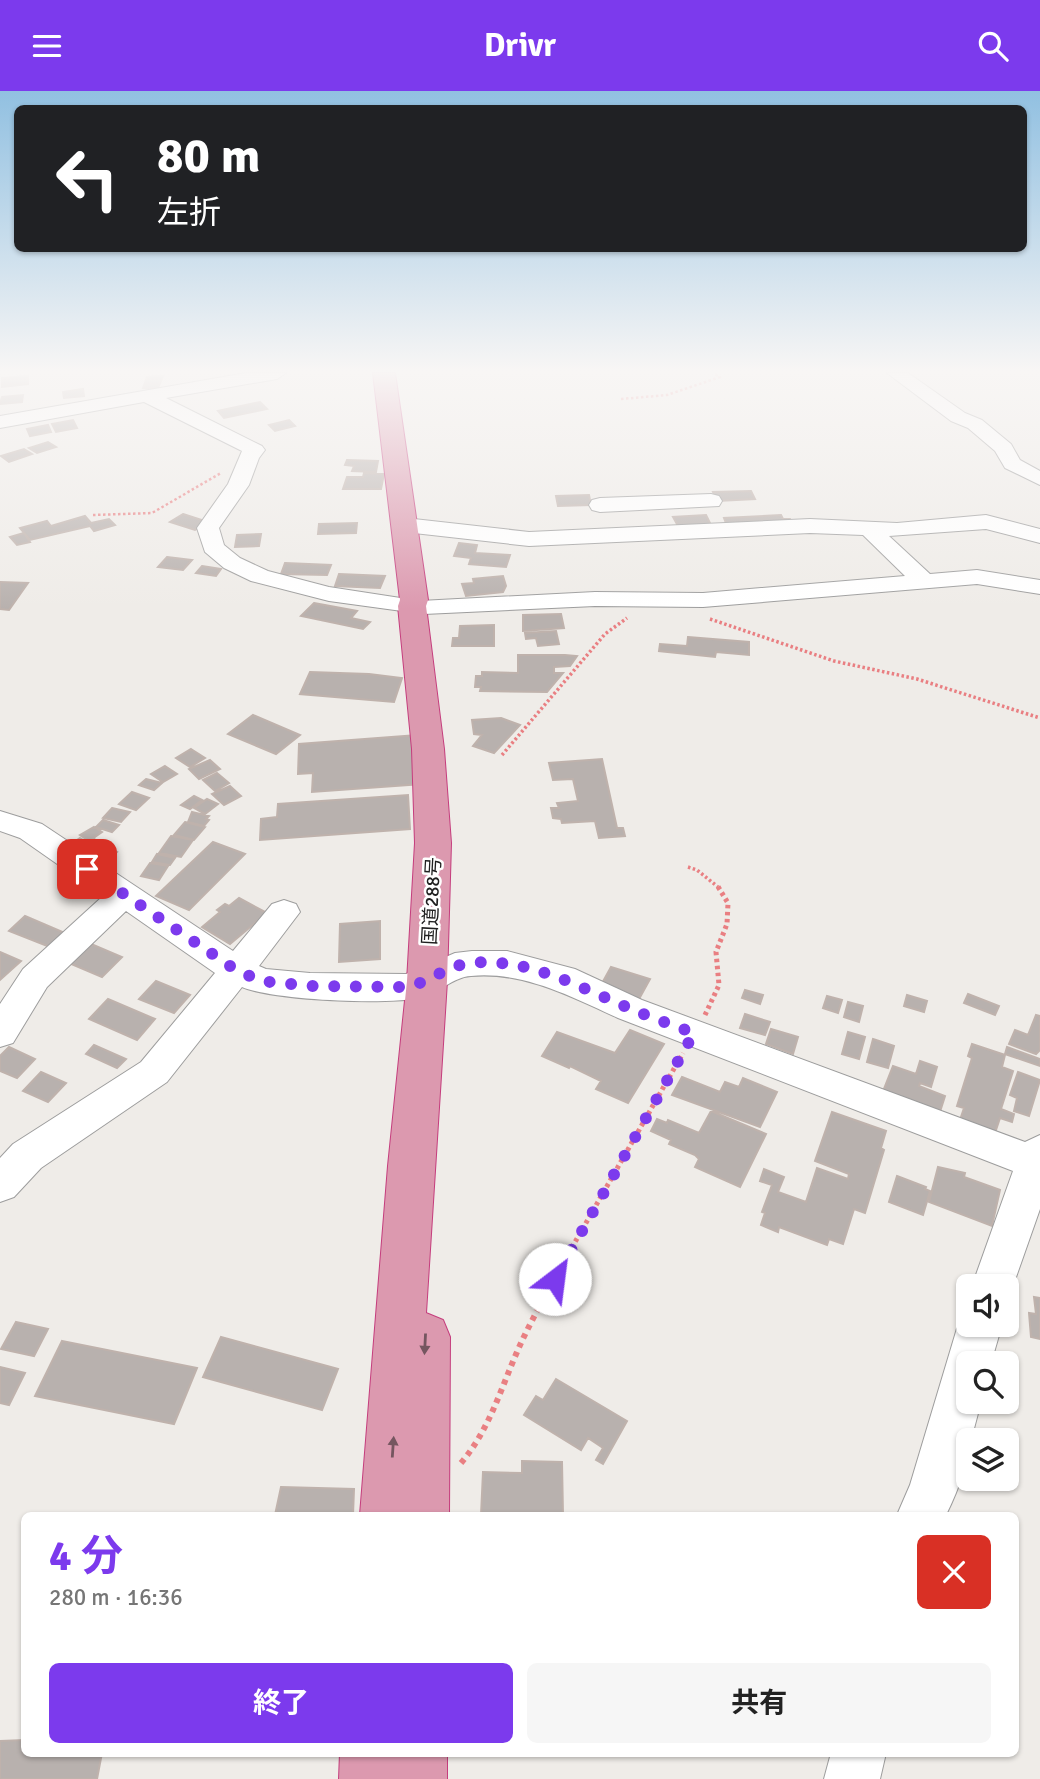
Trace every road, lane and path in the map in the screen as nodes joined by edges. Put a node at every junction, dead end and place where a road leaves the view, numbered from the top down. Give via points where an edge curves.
1 (254, 452) edge
2 (397, 452) edge
3 (403, 452) edge
4 (1006, 452) edge
5 (249, 456) junction
6 (1040, 479) edge
7 (600, 505) dead end
8 (93, 515) dead end
9 (409, 525) junction
10 (871, 530) junction
11 (722, 531) junction
12 (1040, 536) edge
13 (924, 581) junction
14 (1040, 587) edge
15 (682, 601) junction
16 (418, 606) junction
17 (637, 615) dead end
18 (1040, 719) edge
19 (502, 755) dead end
20 (0, 821) edge
21 (688, 867) dead end
22 (125, 894) junction
23 (284, 912) dead end
24 (236, 970) junction
25 (437, 976) junction
26 (0, 1033) edge
27 (694, 1033) junction
28 (1038, 1157) edge
29 (0, 1185) edge
30 (997, 1274) edge
31 (956, 1408) edge
32 (421, 1500) edge
33 (388, 1512) edge
34 (922, 1512) edge
35 (372, 1757) edge
36 (415, 1757) edge
37 (858, 1757) edge
38 (371, 1779) edge
39 (415, 1779) edge
40 (852, 1779) edge

1 - 5 street
2 - 9 highway, 国道288号
3 - 9 highway, 国道288号
4 - 6 street via 1012,464
5 - 8 path via 152,513
5 - 16 street via 244,475 208,528 215,549 248,572 290,586
7 - 11 street via 708,490
9 - 11 street via 521,539
9 - 16 highway, 国道288号
10 - 11 street via 810,526
10 - 12 street via 986,521
10 - 13 street
13 - 14 street via 987,577
13 - 15 street
15 - 16 street via 595,599
15 - 18 path via 695,616 760,638 834,661 917,679
16 - 25 highway, 国道288号 via 442,754 446,849
17 - 19 path via 605,633
20 - 22 street via 31,831
21 - 27 path via 717,885 728,903 727,924 716,952 719,985
22 - 24 street
22 - 26 street via 35,978
23 - 24 street
24 - 25 street via 261,981 310,986 406,987
24 - 29 street via 154,1072 27,1156
25 - 27 street via 472,963 507,964 563,978
25 -> 32 highway, 国道288号 via 441,1015
33 -> 25 highway, 国道288号 via 411,1166
27 - 28 street
27 - 32 path via 523,1338 478,1442
28 - 30 street
31 - 34 street
35 - 38 highway
36 - 39 highway
37 - 40 street

